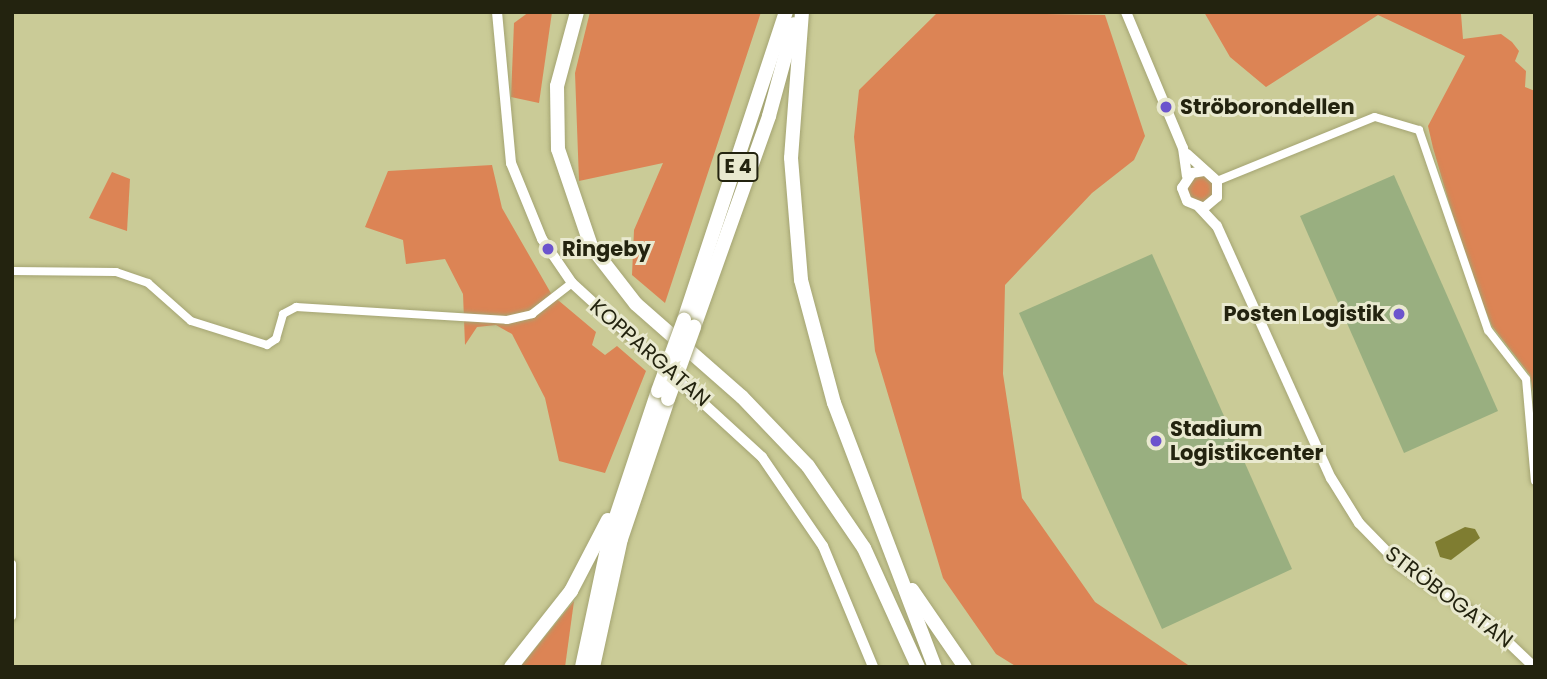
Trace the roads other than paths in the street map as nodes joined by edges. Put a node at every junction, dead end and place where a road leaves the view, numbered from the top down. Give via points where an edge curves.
1 (497, 12) edge
2 (577, 12) edge
3 (786, 12) edge
4 (797, 12) edge
5 (803, 12) edge
6 (1126, 12) edge
7 (1183, 148) junction
8 (1204, 171) junction
9 (1187, 177) junction
10 (1217, 181) junction
11 (1213, 202) junction
12 (1199, 207) junction
13 (1217, 226) junction
14 (12, 271) edge
15 (572, 283) junction
16 (689, 324) junction
17 (663, 395) junction
18 (628, 478) junction
19 (1535, 481) edge
20 (891, 554) junction
21 (12, 564) edge
22 (12, 616) edge
23 (511, 667) edge
24 (582, 667) edge
25 (593, 667) edge
26 (873, 667) edge
27 (918, 667) edge
28 (934, 667) edge
29 (965, 667) edge
30 (1534, 667) edge

1 - 15 street, KOPPARGATAN via 512,163 528,212
2 - 27 highway via 557,86 557,139 565,184 591,246 636,304 751,405 814,474 864,548
3 - 16 highway, E 4
4 - 16 highway, E 4 via 769,116
5 - 20 highway via 791,158 795,243 821,364
6 - 7 street
7 - 8 street
7 - 9 street
8 - 9 street
8 - 10 street
9 - 12 street via 1184,196
10 - 11 street
10 - 19 street via 1375,117 1419,130 1488,330 1526,379
11 - 12 street
11 - 13 street, STRÖBOGATAN
12 - 13 street, STRÖBOGATAN
13 - 30 street, STRÖBOGATAN via 1331,478 1359,523 1401,566 1488,623
14 - 15 street via 116,272 148,283 191,321 267,345 276,339 283,314 296,307 508,320 531,314
15 - 26 street, KOPPARGATAN via 762,457 823,546
16 - 17 highway, E 4, bridge
17 - 18 highway, E 4
17 - 25 highway, E 4 via 621,539
18 - 23 highway via 571,591
18 - 24 highway, E 4 via 598,580
20 - 28 highway
20 - 29 highway
21 - 22 street

